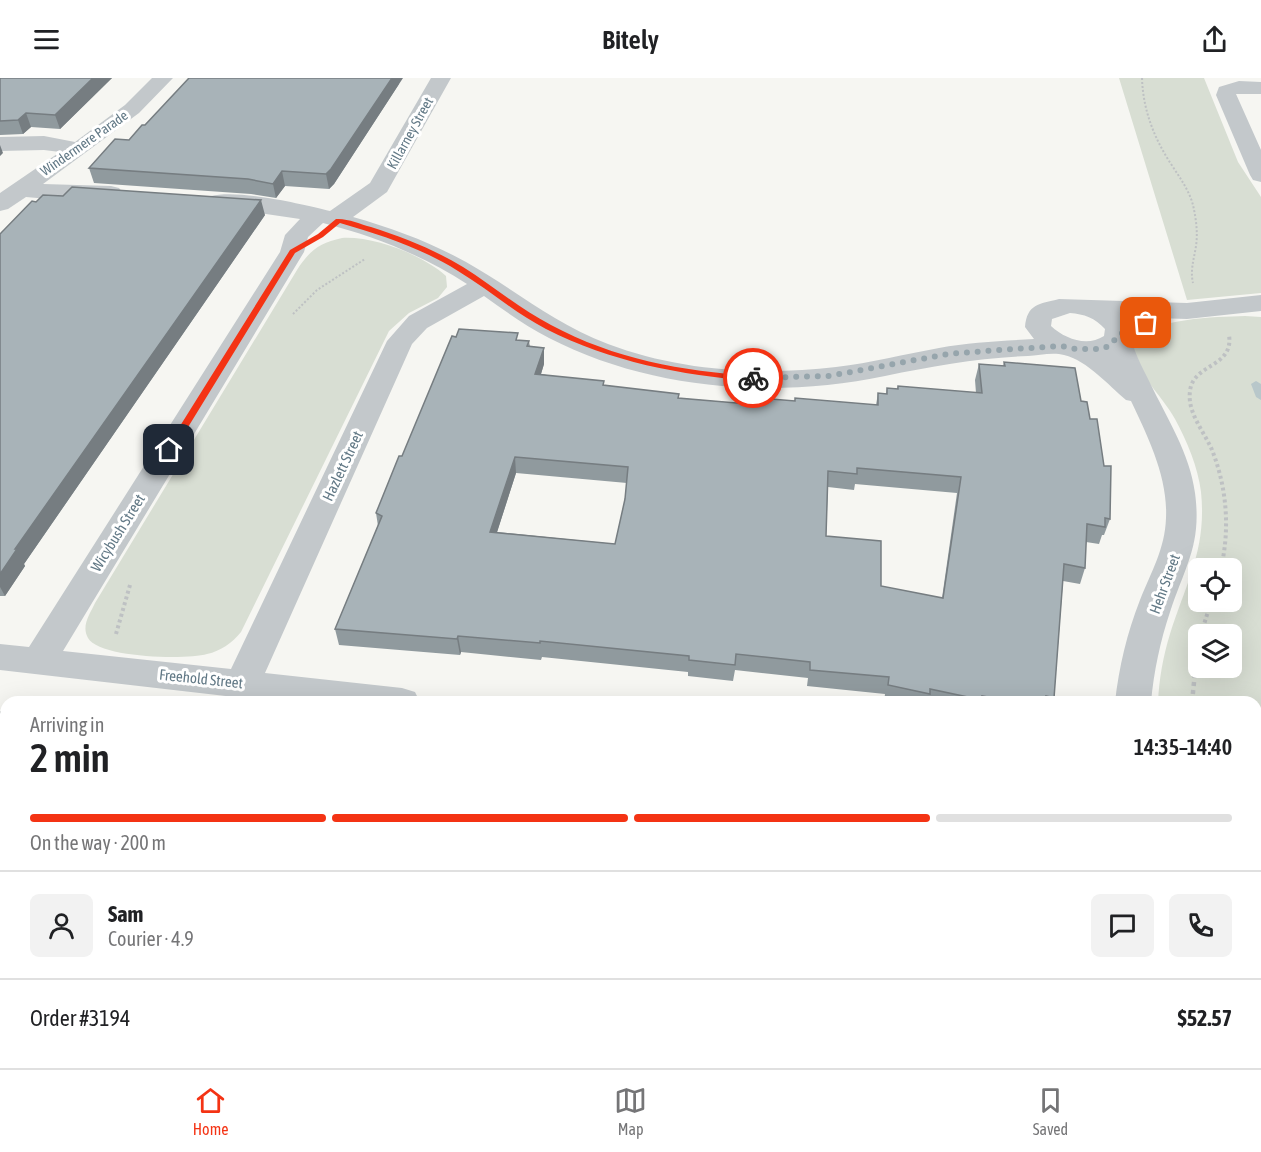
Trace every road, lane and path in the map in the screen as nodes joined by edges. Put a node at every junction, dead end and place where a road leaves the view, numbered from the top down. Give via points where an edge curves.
1 (164, 78) edge
2 (441, 78) edge
3 (1142, 78) edge
4 (1261, 88) edge
5 (7, 144) edge
6 (70, 155) junction
7 (39, 175) junction
8 (1261, 175) edge
9 (19, 189) junction
10 (93, 192) junction
11 (131, 195) edge
12 (191, 199) edge
13 (0, 204) edge
14 (336, 220) junction
15 (366, 258) dead end
16 (485, 285) junction
17 (1261, 303) edge
18 (1085, 307) junction
19 (1198, 310) junction
20 (1037, 319) junction
21 (289, 321) dead end
22 (1118, 337) junction
23 (1069, 348) junction
24 (948, 354) junction
25 (1142, 399) junction
26 (1222, 558) edge
27 (131, 579) dead end
28 (117, 634) dead end
29 (0, 657) edge
30 (38, 661) junction
31 (1193, 678) edge
32 (242, 684) junction
33 (349, 696) edge
34 (1133, 696) edge
35 (1192, 696) edge

1 - 6 street, Windermere Parade via 132,109
2 - 14 street, Killarney Street via 379,187 381,194 376,204
3 - 19 path via 1143,105 1150,126 1189,195 1197,225 1190,275
4 - 8 street via 1231,88 1226,95
5 - 6 street
6 - 7 street, Windermere Parade
7 - 9 street, Windermere Parade
7 - 10 street
9 - 10 street
9 - 13 street, Windermere Parade
10 - 11 street
12 - 14 street via 250,203
14 - 16 street via 427,251
14 - 30 street, Wicybush Street via 321,235 292,252
15 - 21 path via 318,289
16 - 24 street via 547,327 604,352 702,375 766,379 829,376
16 - 32 street, Hazlett Street via 418,322 400,341
17 - 19 street
18 - 19 street
18 - 20 street via 1055,307
18 - 22 street via 1113,322
19 - 22 street
19 - 26 path via 1228,331 1233,344 1223,359 1197,375 1190,387 1189,400 1214,455 1222,486 1227,520
20 - 23 street, Hehr Street via 1042,334
20 - 24 street
22 - 23 street via 1102,349
22 - 25 street, Hehr Street via 1125,364
23 - 24 street
23 - 25 street, Hehr Street via 1103,367
25 - 34 street, Hehr Street via 1168,448 1178,480 1182,514 1179,545 1146,637
27 - 28 path
29 - 30 street, Freehold Street
30 - 32 street, Freehold Street
31 - 35 path
32 - 33 street, Freehold Street

